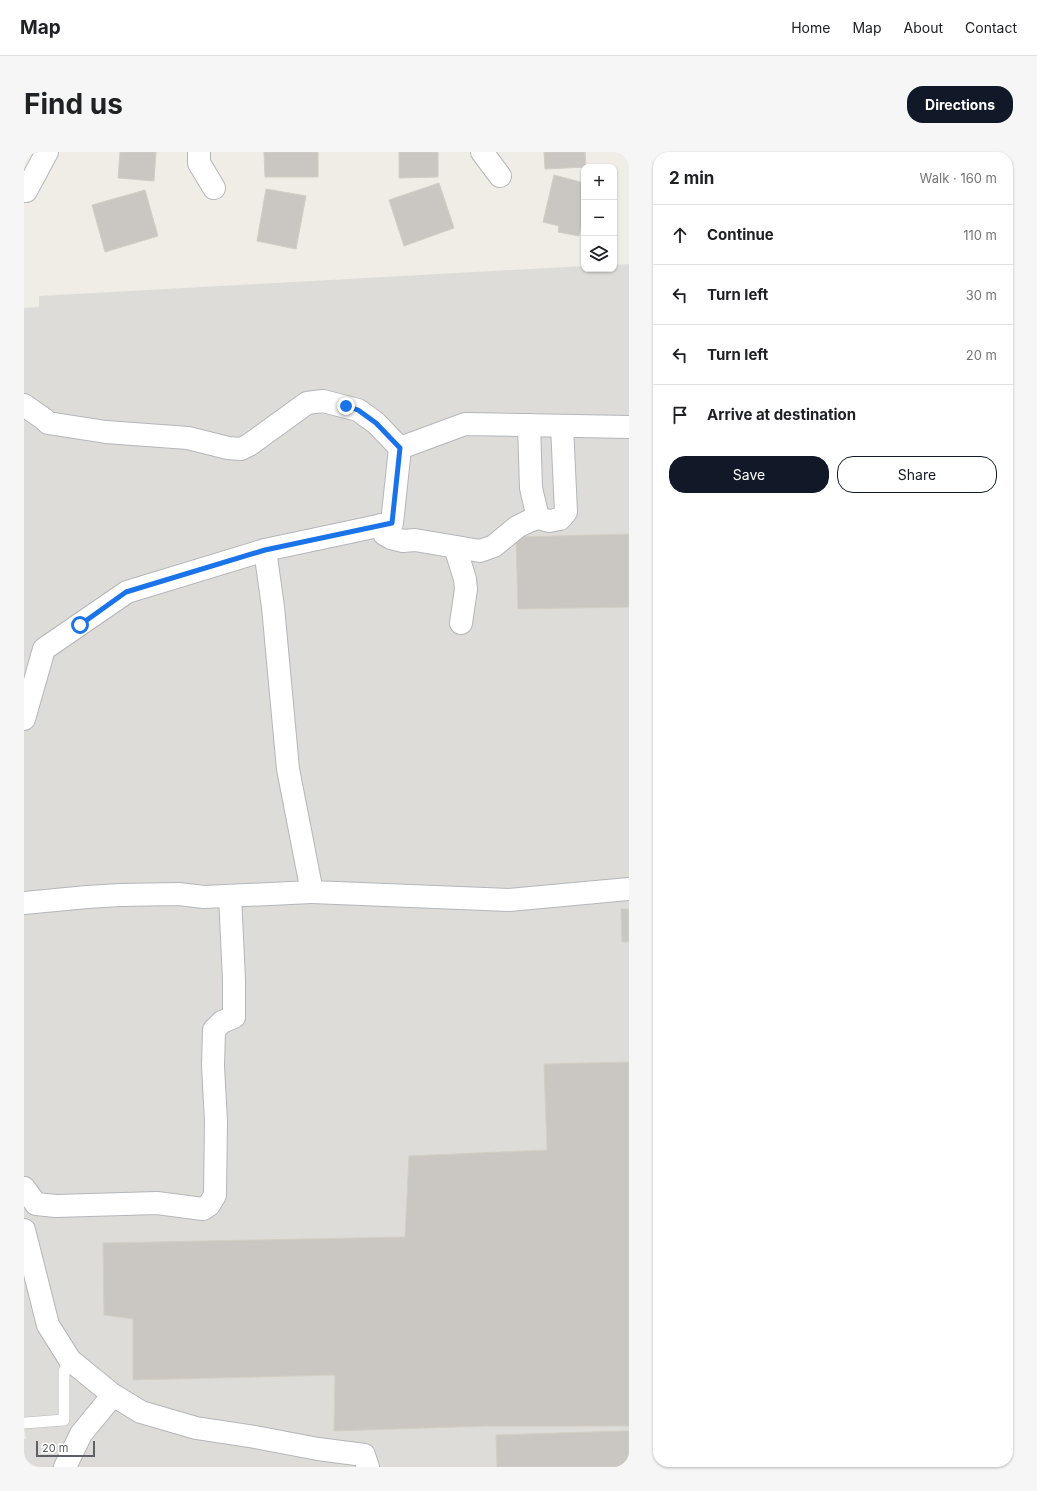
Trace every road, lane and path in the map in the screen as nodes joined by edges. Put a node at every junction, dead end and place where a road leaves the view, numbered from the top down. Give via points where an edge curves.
1 (47, 152) edge
2 (199, 152) edge
3 (482, 152) edge
4 (500, 176) dead end
5 (25, 188) edge
6 (214, 188) dead end
7 (24, 405) edge
8 (528, 425) junction
9 (562, 426) junction
10 (629, 427) edge
11 (400, 448) junction
12 (538, 518) junction
13 (381, 526) junction
14 (455, 546) junction
15 (265, 550) junction
16 (461, 623) dead end
17 (24, 718) edge
18 (629, 889) edge
19 (312, 892) junction
20 (230, 896) junction
21 (24, 903) edge
22 (24, 1188) edge
23 (24, 1230) edge
24 (70, 1360) junction
25 (113, 1395) junction
26 (24, 1423) edge
27 (65, 1467) edge
28 (368, 1467) edge

1 - 5 street
2 - 6 street via 199,163
3 - 4 street
7 - 11 street via 48,423 106,432 188,438 241,449 249,446 307,403 323,401 358,410 376,423
8 - 9 street
8 - 11 street via 464,424
8 - 12 street via 531,488
9 - 10 street
9 - 12 street via 566,512 560,519 549,521
11 - 13 street via 392,523
12 - 14 street via 517,527 494,546 480,551
13 - 14 street via 384,534 391,538
13 - 15 street
14 - 16 street via 466,589
15 - 17 street via 126,592 44,649
15 - 19 street via 273,607 288,769
18 - 19 street via 509,900
19 - 20 street
20 - 21 street via 87,896
20 - 22 street via 234,1017 222,1022 214,1030 215,1195 209,1205 202,1209 157,1203 56,1206 36,1204
23 - 24 street via 48,1325
24 - 25 street
24 - 26 lane via 64,1371 64,1420
25 - 27 street via 81,1434
25 - 28 street via 141,1412 196,1428 364,1455

